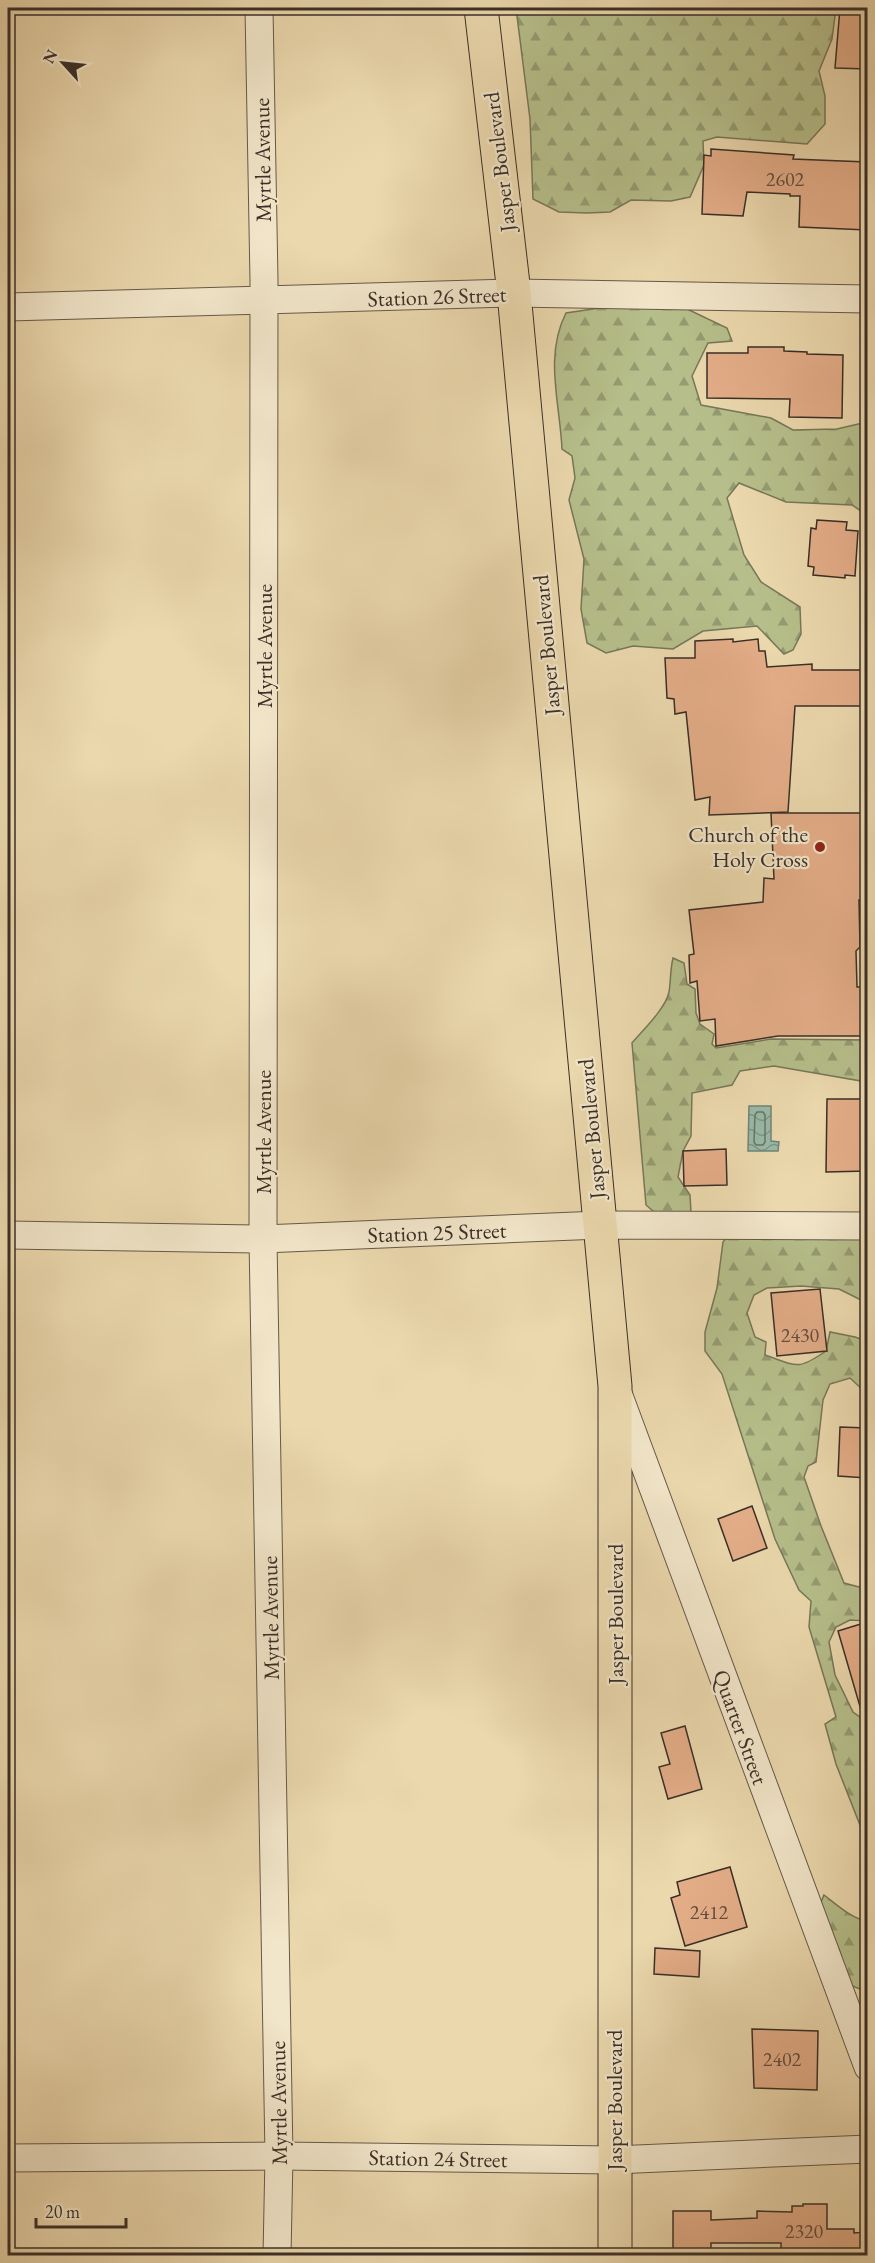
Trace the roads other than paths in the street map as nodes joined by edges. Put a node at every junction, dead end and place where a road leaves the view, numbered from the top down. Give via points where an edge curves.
1 (260, 8) edge
2 (481, 8) edge
3 (514, 293) junction
4 (867, 299) edge
5 (264, 301) junction
6 (8, 307) edge
7 (600, 1225) junction
8 (867, 1226) edge
9 (8, 1235) edge
10 (263, 1239) junction
11 (615, 1386) junction
12 (867, 2067) edge
13 (867, 2149) edge
14 (279, 2156) junction
15 (8, 2158) edge
16 (614, 2160) junction
17 (277, 2256) edge
18 (615, 2256) edge

1 - 5 street, Myrtle Avenue
2 - 3 main road, Jasper Boulevard
3 - 4 street, Station 26 Street
3 - 5 street, Station 26 Street
3 - 7 main road, Jasper Boulevard
5 - 6 street, Station 26 Street
5 - 10 street, Myrtle Avenue
7 - 8 street, Station 25 Street
7 - 10 street, Station 25 Street
7 - 11 main road, Jasper Boulevard
9 - 10 street, Station 25 Street
10 - 14 street, Myrtle Avenue
11 - 12 street, Quarter Street
11 - 16 main road, Jasper Boulevard
13 - 16 street, Station 24 Street
14 - 15 street, Station 24 Street
14 - 16 street, Station 24 Street
14 - 17 street, Myrtle Avenue
16 - 18 main road, Jasper Boulevard

